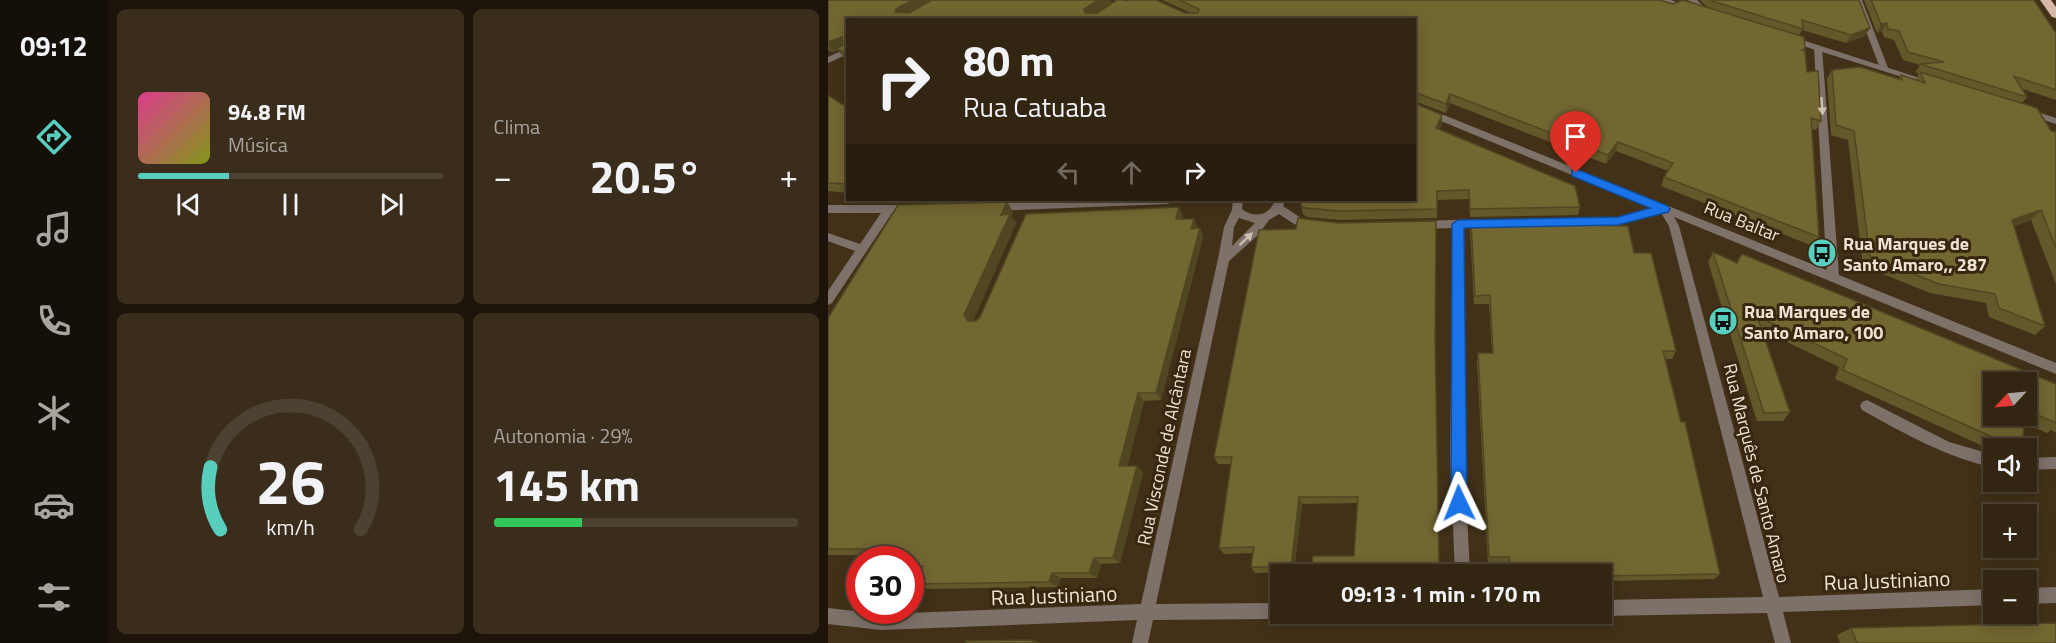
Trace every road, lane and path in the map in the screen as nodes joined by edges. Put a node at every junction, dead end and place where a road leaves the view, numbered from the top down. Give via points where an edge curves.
1 (1663, 0) edge
2 (1692, 0) edge
3 (1858, 0) edge
4 (2045, 0) edge
5 (1707, 14) junction
6 (2056, 15) edge
7 (1717, 17) edge
8 (1778, 36) edge
9 (1818, 48) junction
10 (846, 51) edge
11 (828, 60) edge
12 (1884, 68) junction
13 (1937, 85) edge
14 (1416, 107) edge
15 (2013, 108) edge
16 (2056, 121) edge
17 (1149, 201) edge
18 (1279, 204) edge
19 (1237, 205) edge
20 (987, 207) edge
21 (1033, 207) edge
22 (828, 209) edge
23 (926, 209) edge
24 (1664, 209) junction
25 (888, 210) junction
26 (1265, 218) junction
27 (1561, 222) edge
28 (1492, 223) edge
29 (1458, 224) junction
30 (1412, 225) edge
31 (1330, 226) edge
32 (828, 237) edge
33 (862, 249) junction
34 (1224, 259) junction
35 (1833, 276) junction
36 (828, 300) edge
37 (2056, 369) edge
38 (1867, 406) dead end
39 (1983, 460) edge
40 (2056, 463) edge
41 (2037, 464) edge
42 (1462, 564) edge
43 (2056, 595) edge
44 (2037, 596) edge
45 (1983, 597) edge
46 (1772, 605) junction
47 (1612, 608) edge
48 (1270, 611) edge
49 (1147, 612) junction
50 (828, 616) edge
51 (1140, 643) edge
52 (1783, 643) edge

1 - 5 street
2 - 5 street
3 - 12 street
4 - 6 highway
5 - 7 street
8 - 9 street
9 - 12 street
9 -> 35 street
10 - 11 street
12 - 13 street
14 - 24 street, Rua Baltar
15 - 16 street
17 - 21 street
18 - 26 street
18 - 31 street via 1305,223
19 - 26 street via 1245,217
19 - 34 street, Rua Visconde de Alcântara
20 - 21 street
22 - 25 street
23 - 25 street
24 - 27 street via 1618,221
24 - 35 street, Rua Baltar
24 - 46 street, Rua Marquês de Santo Amaro via 1674,226
25 - 33 street
34 -> 26 street
28 - 29 street
29 - 30 street
29 - 42 street via 1457,455
32 - 33 street
33 - 36 street
34 - 49 street, Rua Visconde de Alcântara
35 - 37 street, Rua Baltar
38 - 39 street via 1924,438
40 - 41 street
43 - 44 street
45 - 46 street, Rua Justiniano
46 - 47 street, Rua Justiniano
46 - 52 street, Rua Marquês de Santo Amaro
48 - 49 street, Rua Justiniano
49 - 50 street, Rua Justiniano via 881,622
49 - 51 street, Rua Visconde de Alcântara

